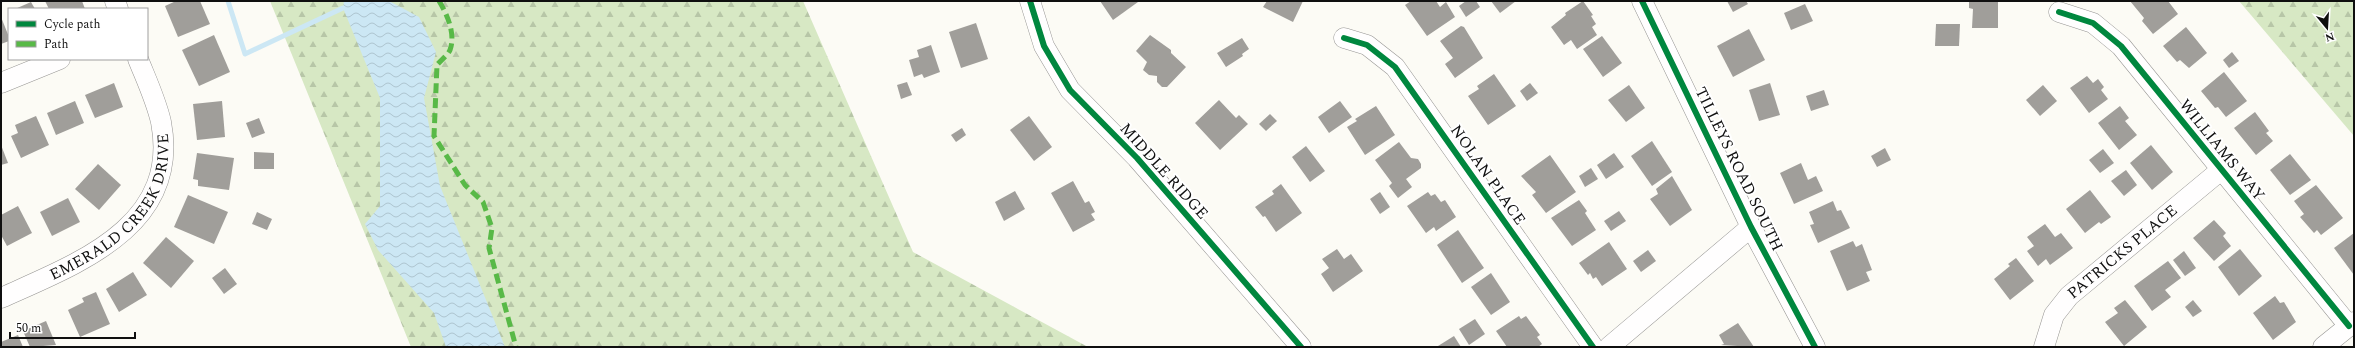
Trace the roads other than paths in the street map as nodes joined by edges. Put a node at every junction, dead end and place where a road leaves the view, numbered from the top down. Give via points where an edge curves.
1 (1030, 1) edge
2 (1642, 1) edge
3 (2059, 12) dead end
4 (1344, 38) dead end
5 (58, 60) edge
6 (138, 60) edge
7 (1, 83) edge
8 (2221, 170) junction
9 (1751, 227) junction
10 (1, 298) edge
11 (2351, 324) edge
12 (1300, 347) edge
13 (1593, 347) edge
14 (1609, 347) edge
15 (1815, 347) edge
16 (2044, 347) edge
17 (2324, 347) edge

1 - 12 street, MIDDLE RIDGE via 1044,46 1070,90 1137,158
2 - 9 street, TILLEYS ROAD SOUTH
3 - 8 street, WILLIAMS WAY via 2088,20 2112,37
4 - 13 street, NOLAN PLACE via 1367,45 1398,71
5 - 7 street
6 - 10 street, EMERALD CREEK DRIVE via 161,122 163,145 162,166 144,208 128,228 107,246 80,262
8 - 11 street, WILLIAMS WAY
8 - 16 street, PATRICKS PLACE via 2069,296 2054,315
9 - 14 street
9 - 15 street, TILLEYS ROAD SOUTH
11 - 17 street

